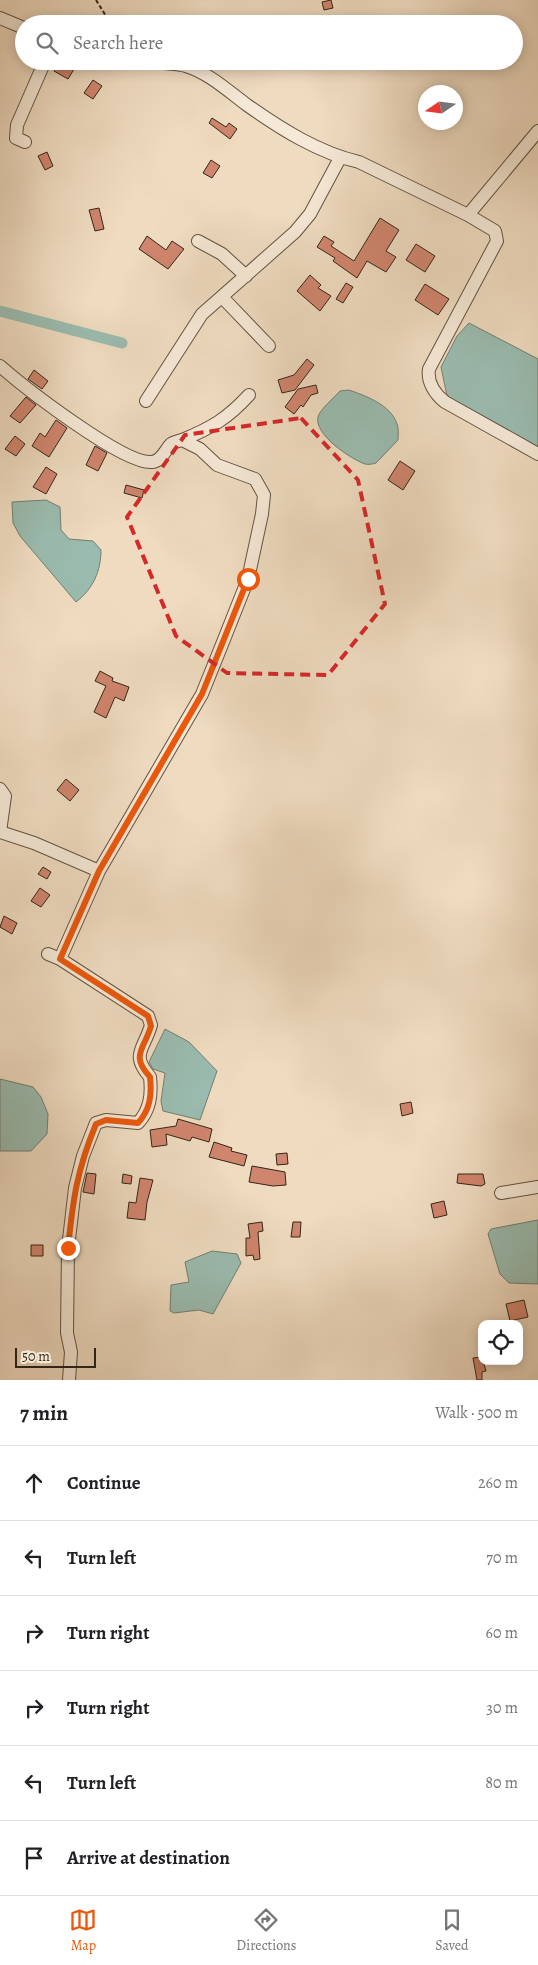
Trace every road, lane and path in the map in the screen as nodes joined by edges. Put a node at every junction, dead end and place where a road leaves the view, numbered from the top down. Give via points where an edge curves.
1 (96, 0) edge
2 (105, 15) edge
3 (0, 18) edge
4 (15, 24) edge
5 (41, 70) edge
6 (193, 70) edge
7 (538, 131) edge
8 (25, 142) dead end
9 (340, 158) junction
10 (468, 215) junction
11 (198, 241) dead end
12 (246, 276) junction
13 (222, 297) junction
14 (269, 346) dead end
15 (0, 366) edge
16 (249, 395) dead end
17 (146, 401) dead end
18 (182, 440) junction
19 (538, 454) edge
20 (0, 789) edge
21 (0, 832) edge
22 (99, 871) junction
23 (48, 954) dead end
24 (60, 959) junction
25 (538, 1188) edge
26 (501, 1193) dead end
27 (69, 1380) edge

1 - 2 path
3 - 4 street
5 - 8 street via 17,125 16,138
6 - 9 street via 207,76 260,114
7 - 10 street
9 - 10 street via 359,162
9 - 12 street via 310,214
10 - 19 street via 495,230 497,241 428,369 429,379 445,402
11 - 12 street via 222,254
12 - 13 street
13 - 14 street
13 - 17 street via 202,314
15 - 18 street via 78,426 127,455 152,462 160,459 172,444
16 - 18 street via 232,414 215,426
18 - 22 street via 200,449 217,465 255,479 264,495 262,514 248,579 202,694
20 - 21 street via 5,796
21 - 22 street
22 - 24 street
23 - 24 street
24 - 27 street via 148,1016 151,1026 139,1057 150,1077 147,1113 138,1123 106,1120 96,1124 82,1156 74,1188 68,1248
25 - 26 street

